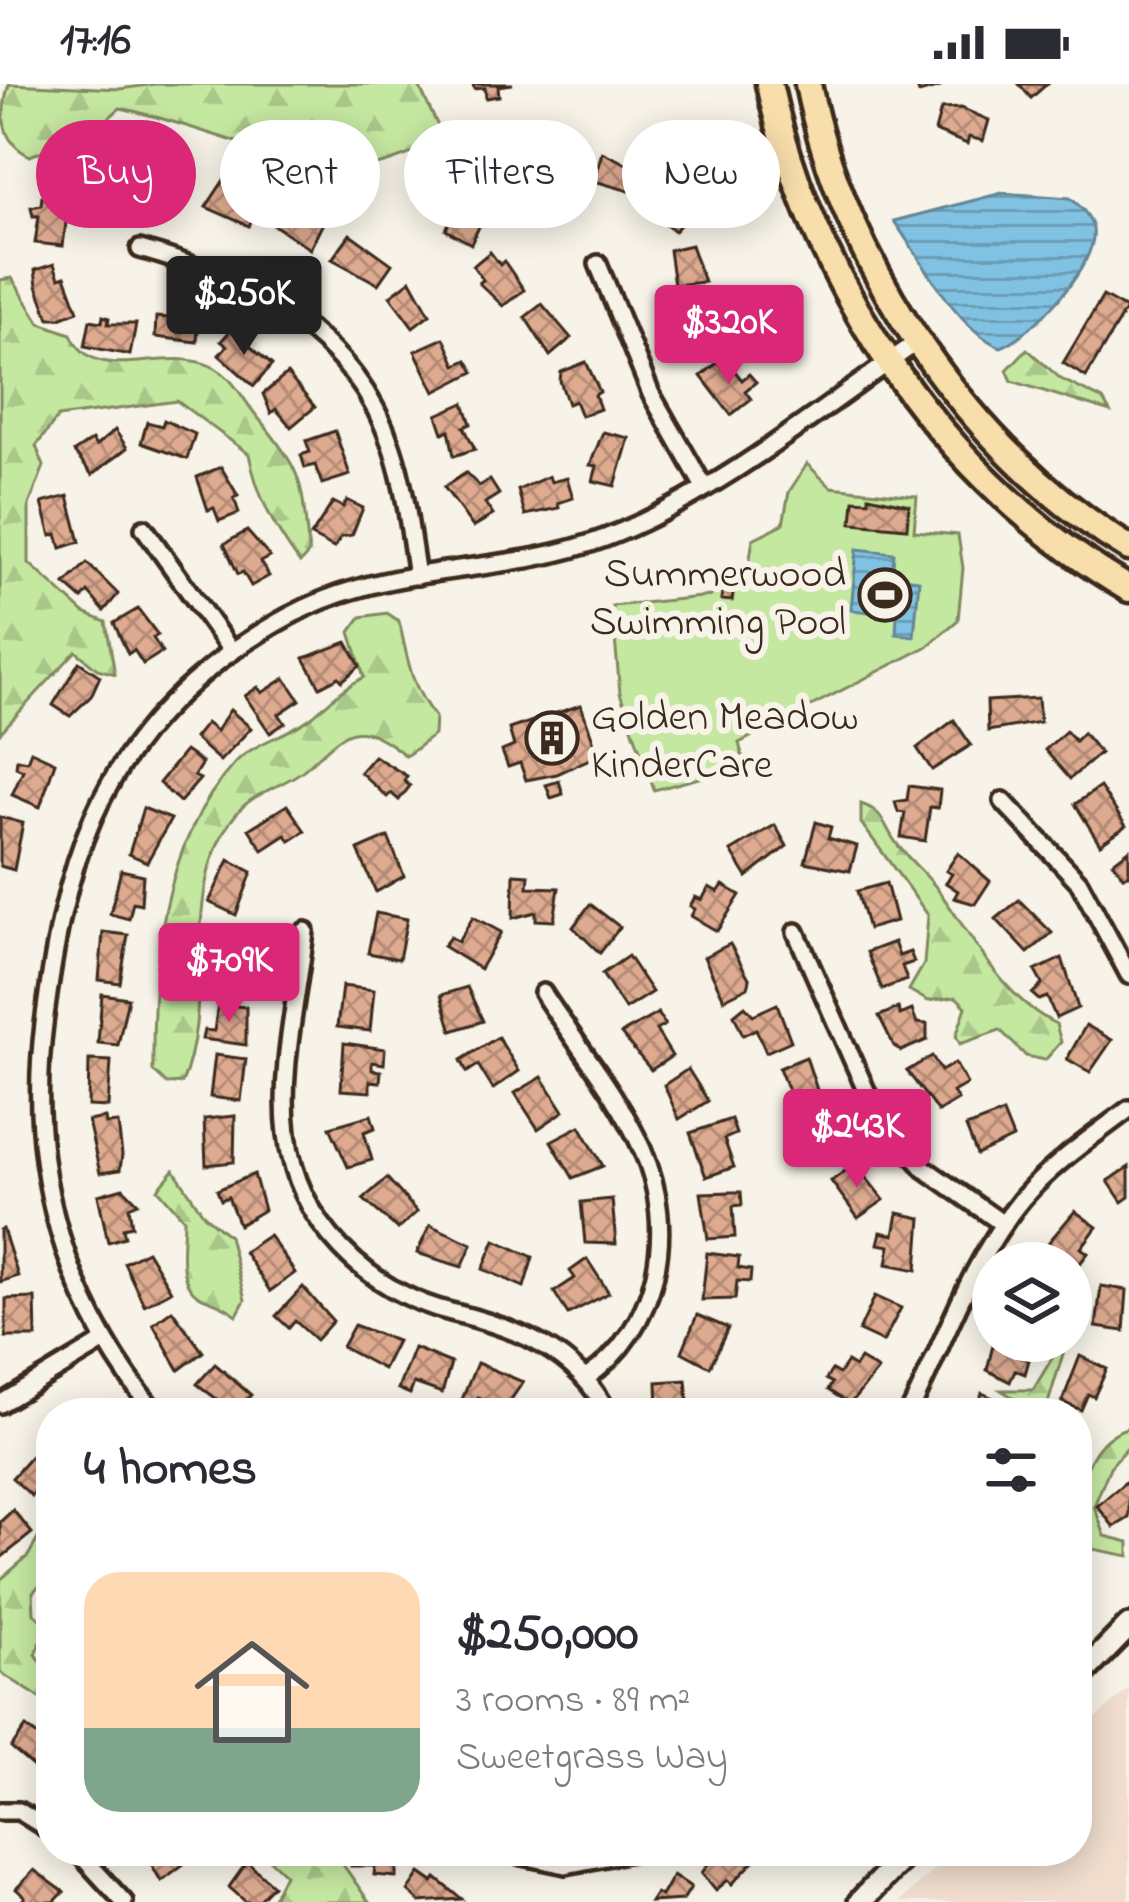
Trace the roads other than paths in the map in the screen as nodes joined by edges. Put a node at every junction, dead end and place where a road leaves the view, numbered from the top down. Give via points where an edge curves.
1 (769, 84) edge
2 (808, 84) edge
3 (140, 249) dead end
4 (598, 264) dead end
5 (920, 340) junction
6 (889, 362) junction
7 (704, 488) junction
8 (144, 528) dead end
9 (1129, 548) edge
10 (417, 576) junction
11 (1129, 589) edge
12 (232, 652) junction
13 (1004, 801) dead end
14 (305, 932) dead end
15 (796, 932) dead end
16 (1129, 974) edge
17 (543, 993) dead end
18 (1129, 1109) edge
19 (1003, 1224) junction
20 (103, 1342) junction
21 (585, 1379) junction
22 (145, 1398) edge
23 (598, 1398) edge
24 (917, 1398) edge
25 (0, 1404) edge
26 (1129, 1626) edge
27 (1092, 1664) edge
28 (0, 1811) edge
29 (36, 1821) edge
30 (91, 1866) edge
31 (894, 1866) edge
32 (124, 1902) edge
33 (860, 1902) edge

1 - 6 main road via 815,230
2 - 5 main road via 851,214
3 - 10 street via 256,290 332,352 391,444
4 - 7 street via 651,394
5 - 6 street
5 - 9 main road via 1022,463
6 - 7 street
6 - 11 main road via 1004,495
7 - 10 street via 584,546
8 - 12 street
10 - 12 street via 317,602
12 - 20 street via 169,702 130,748 91,814 59,916 41,1045 41,1148 56,1230
13 - 16 street via 1079,882
14 - 21 street via 286,1112 291,1157 317,1219 380,1282 430,1307 528,1334
15 - 19 street via 876,1113 925,1168
17 - 21 street via 636,1136 658,1210 655,1278 639,1323
18 - 19 street via 1055,1166
19 - 24 street
20 - 22 street
20 - 25 street
21 - 23 street
26 - 27 main road
28 - 29 street via 19,1810
30 - 32 street
31 - 33 main road

